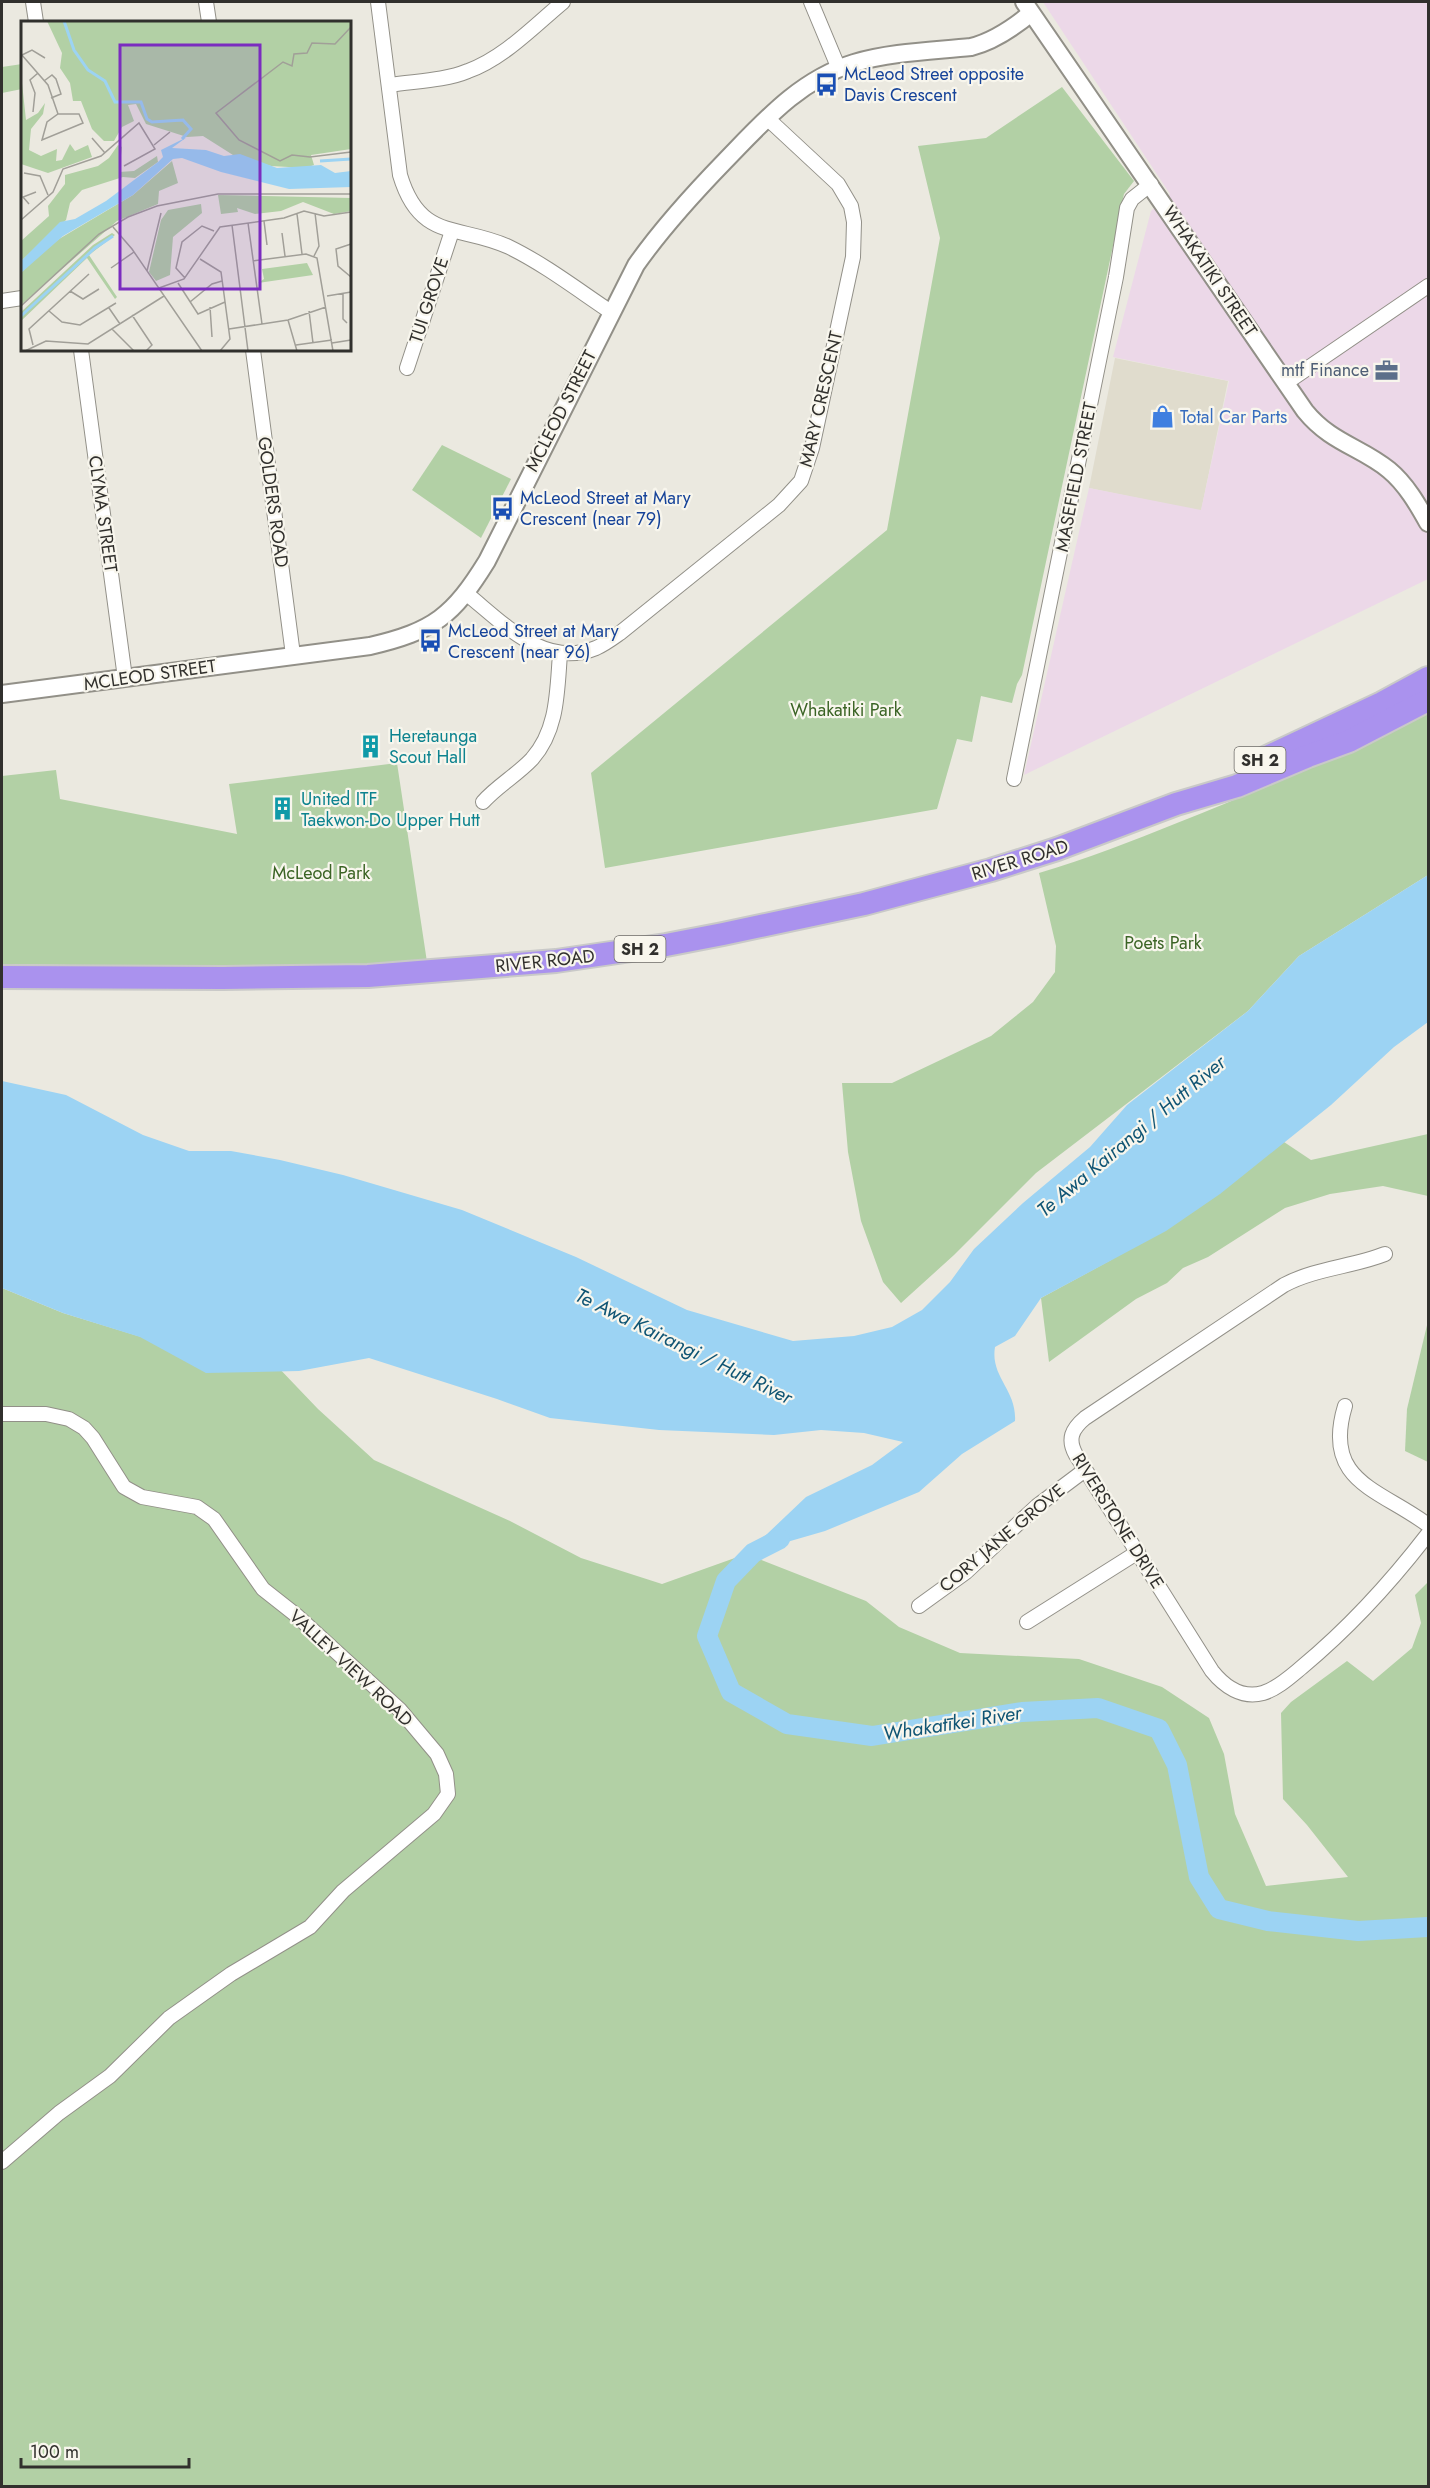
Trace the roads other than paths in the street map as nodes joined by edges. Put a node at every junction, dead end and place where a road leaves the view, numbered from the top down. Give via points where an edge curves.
1 (33, 2) edge
2 (206, 2) edge
3 (378, 2) edge
4 (562, 2) edge
5 (811, 2) edge
6 (1028, 7) edge
7 (36, 21) edge
8 (209, 21) edge
9 (839, 69) junction
10 (390, 85) junction
11 (767, 118) junction
12 (1151, 184) junction
13 (452, 231) junction
14 (1428, 286) edge
15 (21, 298) edge
16 (2, 301) edge
17 (611, 312) junction
18 (81, 351) edge
19 (252, 351) edge
20 (407, 368) dead end
21 (1286, 383) junction
22 (1427, 519) edge
23 (467, 594) junction
24 (560, 654) junction
25 (294, 656) junction
26 (1428, 669) edge
27 (126, 678) junction
28 (1428, 678) edge
29 (1428, 688) edge
30 (2, 694) edge
31 (1428, 700) edge
32 (1345, 719) junction
33 (1308, 756) junction
34 (1014, 779) dead end
35 (483, 802) dead end
36 (1176, 804) junction
37 (2, 977) edge
38 (1385, 1254) dead end
39 (1345, 1406) dead end
40 (2, 1414) edge
41 (1085, 1470) junction
42 (1428, 1525) edge
43 (1428, 1534) edge
44 (1138, 1552) junction
45 (919, 1606) dead end
46 (1027, 1622) dead end
47 (2, 2162) edge

1 - 7 street
2 - 8 street
3 - 10 street
4 - 10 street via 504,50 470,71
5 - 9 street
6 - 9 street, MCLEOD STREET via 1006,32 982,44 882,57
6 - 12 street, WHAKATIKI STREET
9 - 11 street, MCLEOD STREET via 807,84
10 - 13 street via 405,191 427,220
11 - 17 street, MCLEOD STREET via 649,246
11 - 24 street, MARY CRESCENT via 838,184 851,206 854,222 853,257 806,471 779,505 620,633 597,648
12 - 21 street, WHAKATIKI STREET
12 - 34 street, MASEFIELD STREET via 1127,208
13 - 17 street via 508,247
13 - 20 street, TUI GROVE
14 - 21 street
15 - 16 street
17 - 23 street, MCLEOD STREET
18 - 27 street, CLYMA STREET
19 - 25 street, GOLDERS ROAD
21 - 22 street, WHAKATIKI STREET via 1318,426 1389,470
23 - 24 street, MARY CRESCENT via 524,640
23 - 25 street, MCLEOD STREET via 440,620 411,635 370,646
24 - 35 street via 556,709 542,747
25 - 27 street, MCLEOD STREET
26 - 32 highway
27 - 30 street, MCLEOD STREET
28 - 32 highway, RIVER ROAD / SH 2
29 - 33 highway
31 - 33 highway, RIVER ROAD / SH 2 via 1349,741
32 - 36 highway, RIVER ROAD / SH 2
33 - 36 highway, RIVER ROAD / SH 2 via 1237,786
36 - 37 highway, RIVER ROAD / SH 2 via 1057,849 925,888 803,918 611,954 500,967 357,976
38 - 41 street, RIVERSTONE DRIVE via 1305,1275 1284,1285 1085,1418 1071,1438 1072,1448
39 - 42 street via 1340,1443 1353,1476
40 - 47 street, VALLEY VIEW ROAD via 45,1414 69,1419 93,1438 123,1487 142,1497 197,1507 214,1519 263,1589 400,1710 437,1754 446,1774 448,1794 434,1814 343,1891 310,1927 231,1974 169,2018 110,2076
41 - 44 street, RIVERSTONE DRIVE
41 - 45 street, CORY JANE GROVE via 1029,1513 966,1572
43 - 44 street, RIVERSTONE DRIVE via 1328,1645 1281,1683 1257,1694 1239,1692 1219,1680
44 - 46 street

